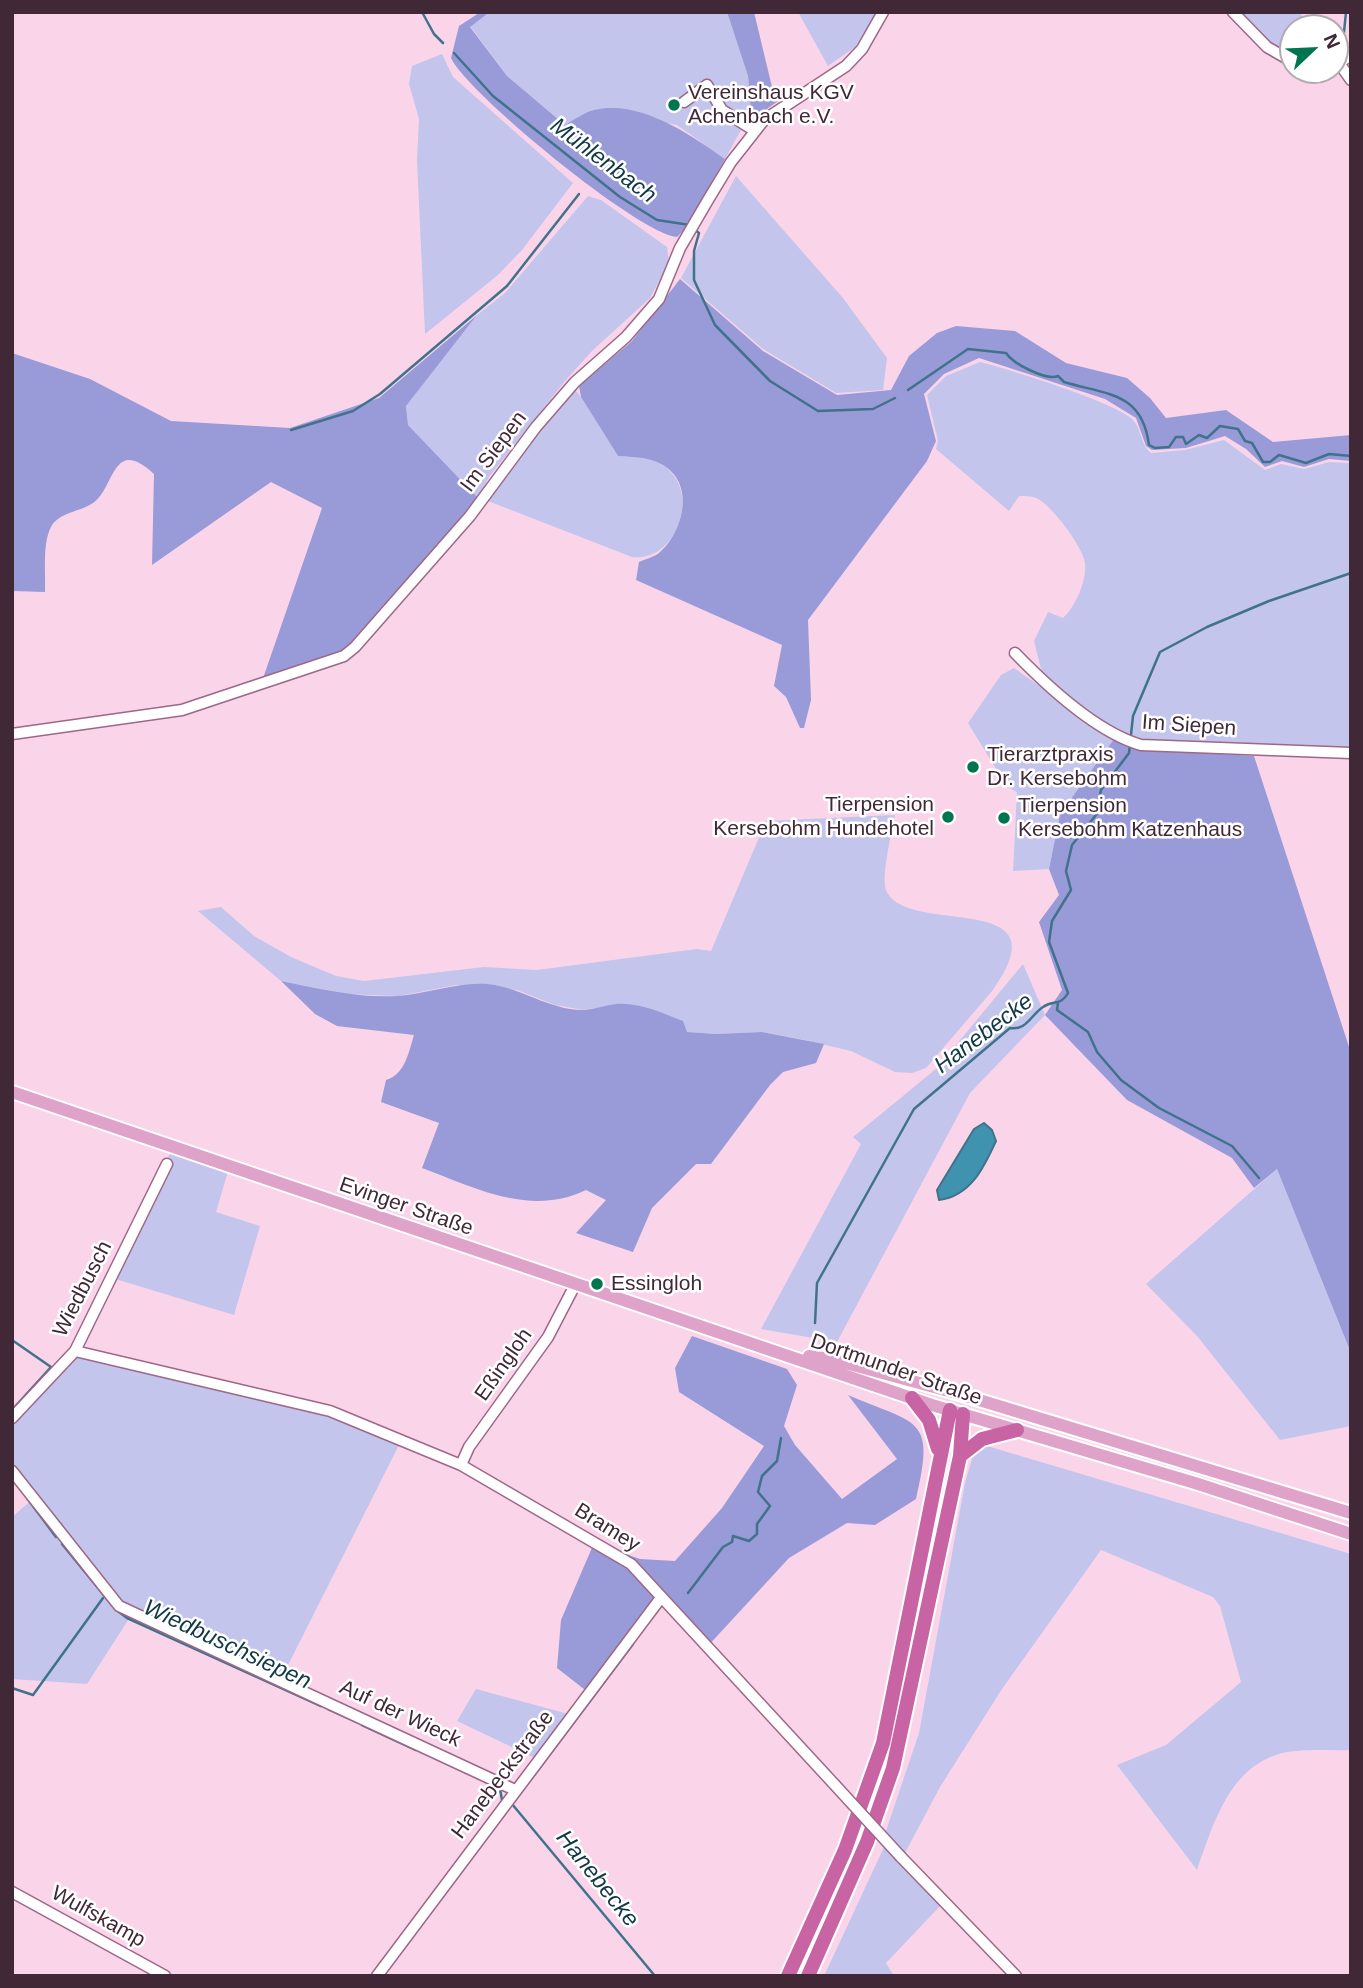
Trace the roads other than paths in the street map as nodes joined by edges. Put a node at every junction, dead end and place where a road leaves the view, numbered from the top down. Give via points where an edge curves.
1 (883, 12) edge
2 (1233, 12) edge
3 (1279, 54) edge
4 (684, 102) dead end
5 (755, 131) junction
6 (1015, 653) dead end
7 (12, 734) edge
8 (1351, 753) edge
9 (12, 1092) edge
10 (167, 1164) dead end
11 (575, 1285) junction
12 (75, 1351) junction
13 (788, 1354) junction
14 (912, 1398) junction
15 (961, 1404) junction
16 (12, 1418) edge
17 (1017, 1430) junction
18 (939, 1453) junction
19 (960, 1455) junction
20 (461, 1465) junction
21 (12, 1471) edge
22 (1351, 1513) edge
23 (1351, 1534) edge
24 (660, 1599) junction
25 (515, 1790) junction
26 (12, 1892) edge
27 (165, 1976) edge
28 (377, 1976) edge
29 (788, 1976) edge
30 (808, 1976) edge
31 (1016, 1976) edge

1 - 5 street, Im Siepen via 862,49 846,66 783,106
2 - 3 street
4 - 5 street via 707,85 722,110
5 - 7 street, Im Siepen via 693,225 659,299 626,337 575,382 470,516 344,656 195,707
6 - 8 street, Im Siepen via 1044,683 1124,740 1141,745
9 - 11 main road, Evinger Straße
10 - 12 street, Wiedbusch
11 - 13 main road, Evinger Straße
11 - 20 street, Eßingloh via 548,1337 469,1447
12 - 16 street, Wiedbusch
12 - 20 street, Bramey via 330,1411
13 - 14 main road, Dortmunder Straße
13 - 15 main road, Dortmunder Straße via 831,1359
14 - 15 main road, Dortmunder Straße
14 - 18 highway via 935,1432
15 - 17 main road, Dortmunder Straße
15 - 18 highway
15 - 19 highway
15 - 22 main road, Dortmunder Straße
17 - 19 highway via 982,1439
17 - 23 main road, Dortmunder Straße
18 - 29 highway via 883,1743 845,1850
19 - 30 highway via 893,1768 867,1842
20 - 24 street, Bramey via 619,1555 649,1582
21 - 25 street, Auf der Wieck via 125,1610
24 - 25 street, Hanebeckstraße
24 - 31 street, Bramey, bridge
25 - 28 street, Hanebeckstraße
26 - 27 street, Wulfskamp

